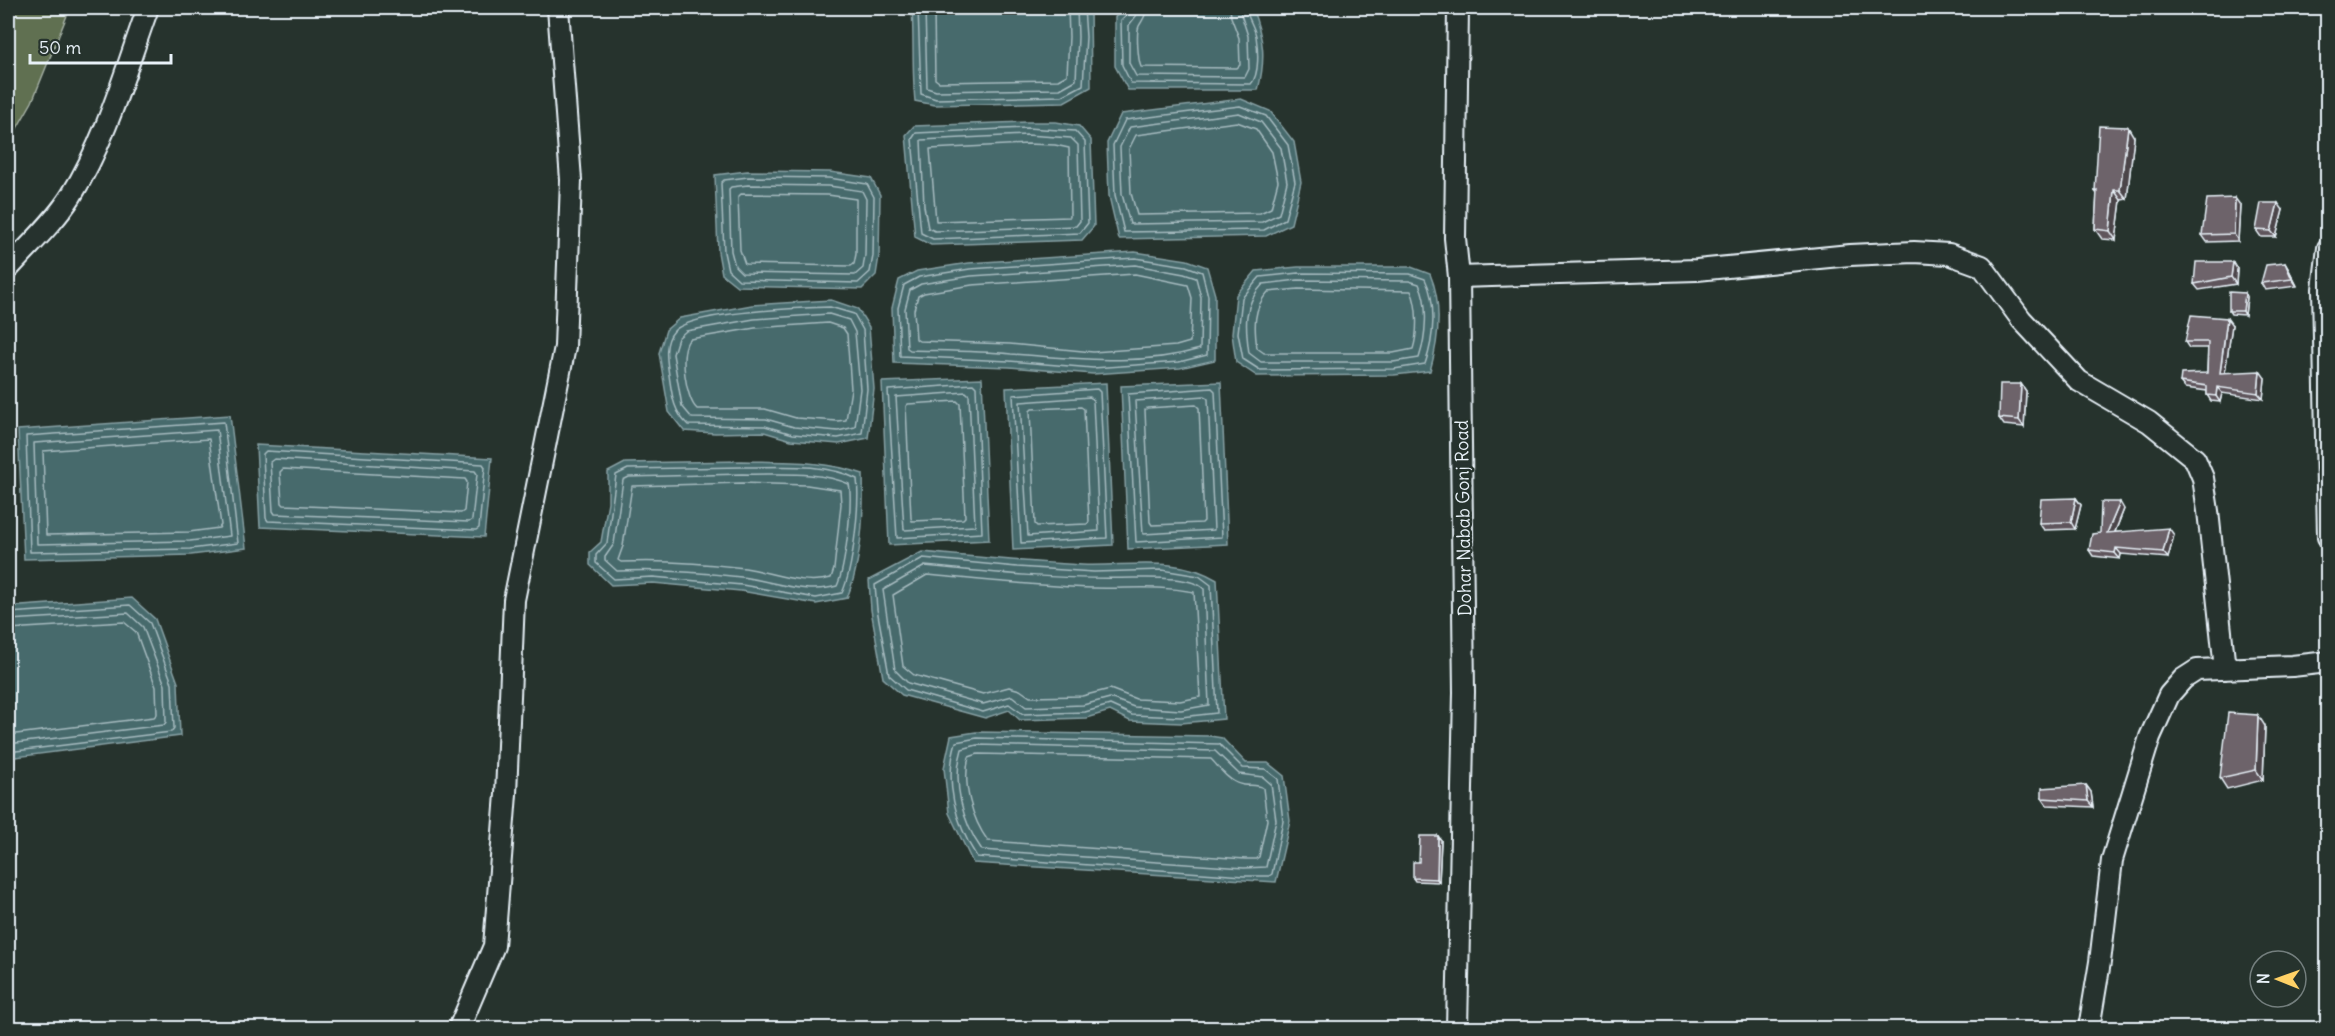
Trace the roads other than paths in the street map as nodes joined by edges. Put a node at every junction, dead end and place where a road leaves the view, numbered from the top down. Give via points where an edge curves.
1 (148, 8) edge
2 (558, 8) edge
3 (1458, 8) edge
4 (2328, 248) edge
5 (8, 269) edge
6 (1459, 277) junction
7 (2328, 537) edge
8 (2328, 662) edge
9 (2225, 669) junction
10 (459, 1029) edge
11 (1457, 1029) edge
12 (2089, 1029) edge

1 - 5 street via 97,148 70,197
2 - 10 street via 571,180 565,347 514,600 506,794 494,946
3 - 6 street, Dohar Nabab Gonj Road via 1455,238
4 - 7 street via 2323,300
6 - 9 street via 1697,270 1914,252 1948,254 1982,266 2021,319 2079,381 2149,422 2195,459 2203,478 2208,511
6 - 11 street, Dohar Nabab Gonj Road via 1464,692
8 - 9 street
9 - 12 street via 2197,670 2183,679 2169,695 2150,737 2112,860

